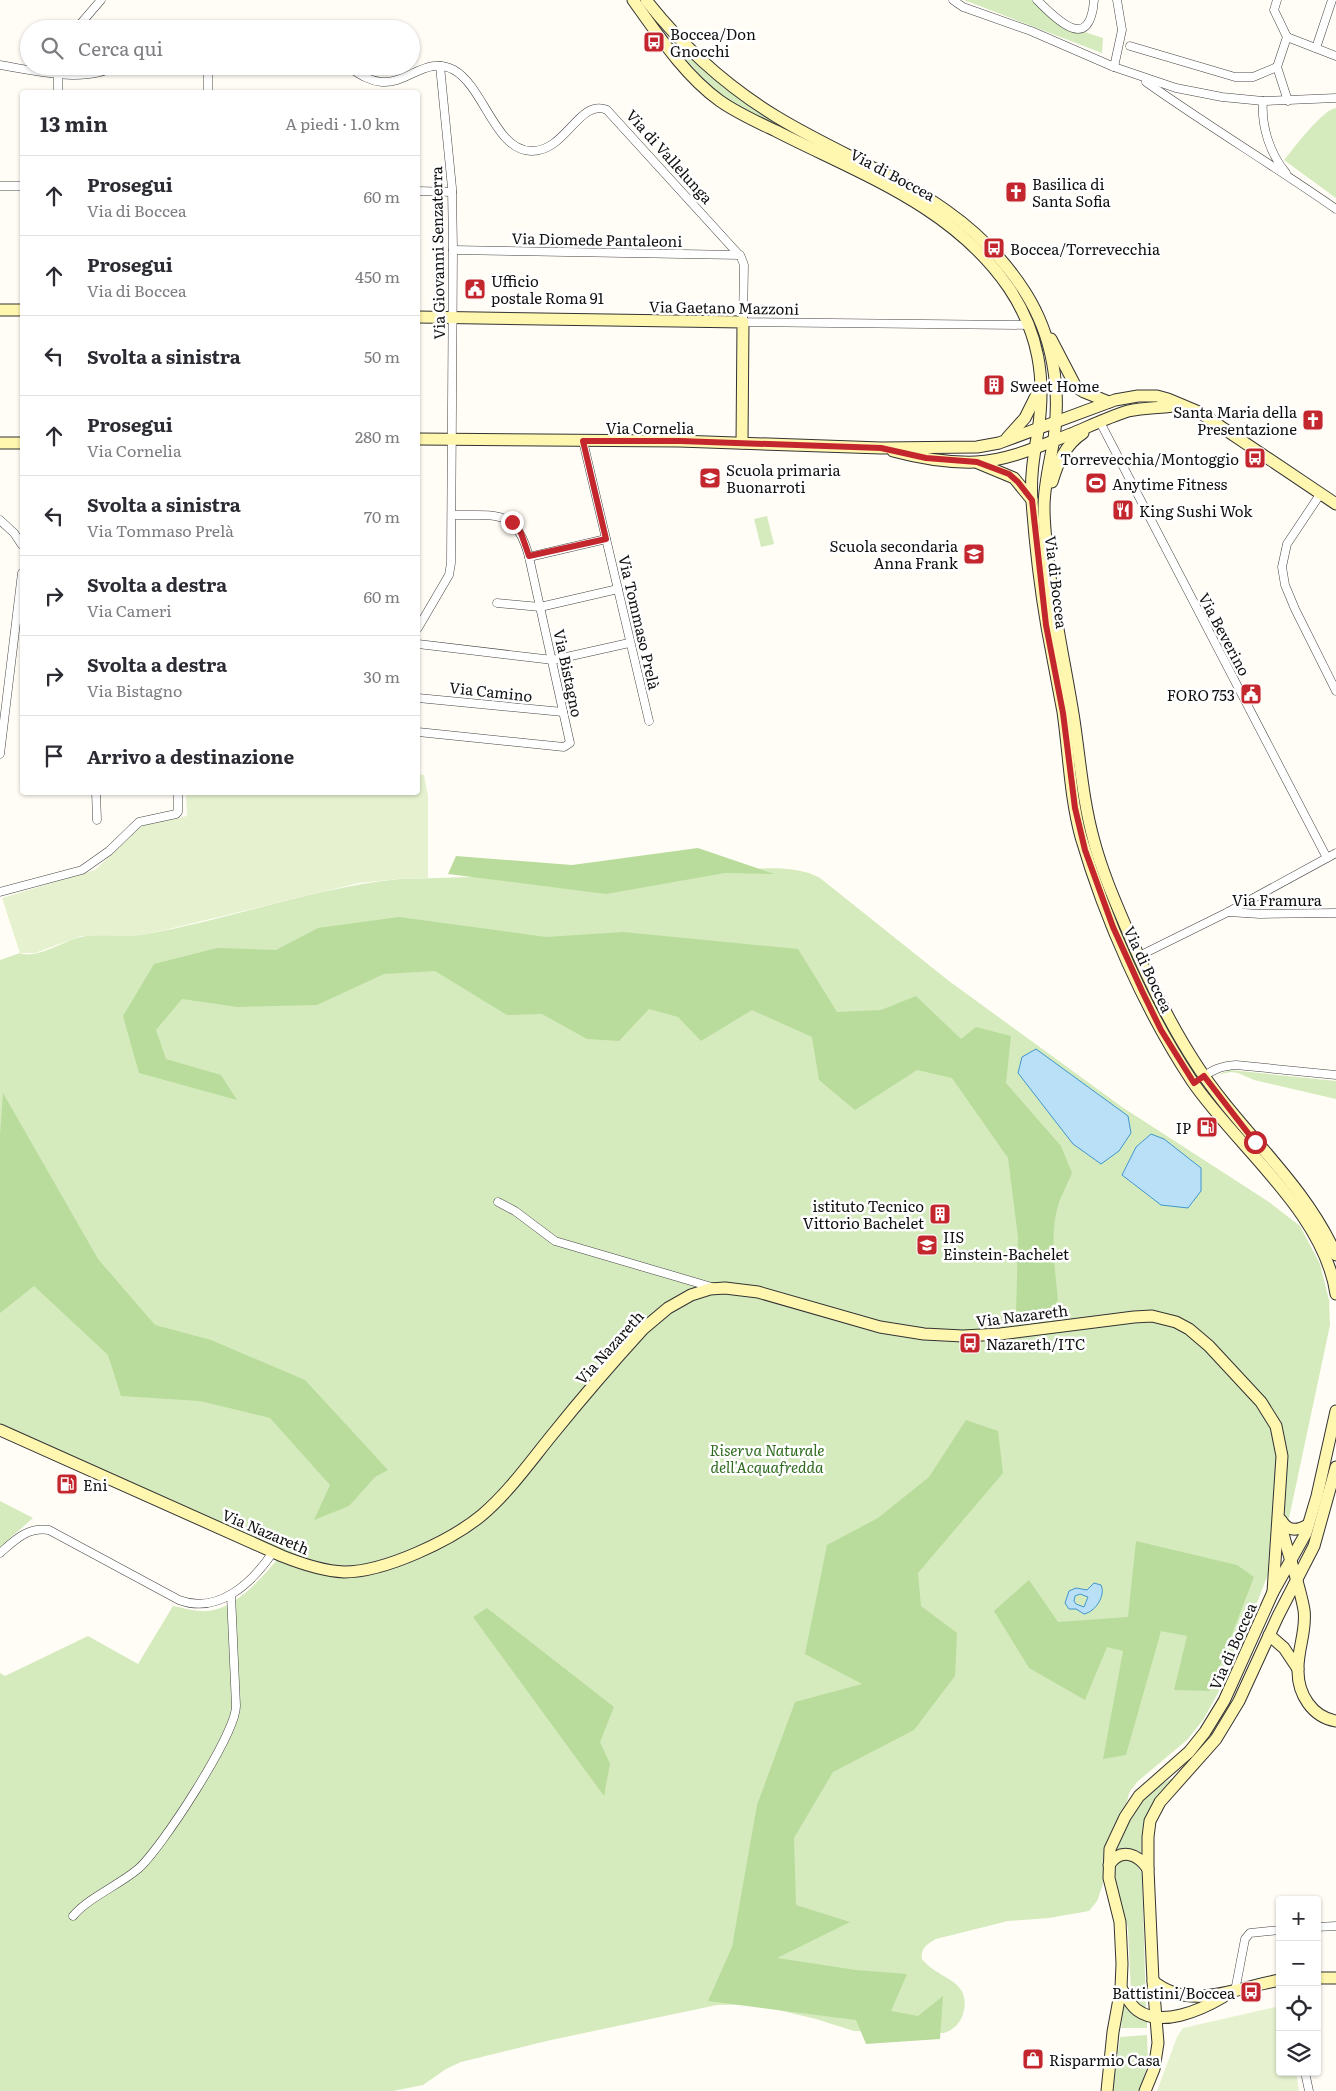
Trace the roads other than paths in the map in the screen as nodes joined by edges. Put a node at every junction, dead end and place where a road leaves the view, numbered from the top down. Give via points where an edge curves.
1 (101, 0) edge
2 (633, 0) edge
3 (646, 0) edge
4 (952, 0) edge
5 (1038, 0) edge
6 (1094, 0) edge
7 (1117, 0) edge
8 (1277, 0) edge
9 (1332, 0) edge
10 (84, 20) edge
11 (1287, 37) junction
12 (1130, 46) dead end
13 (1316, 48) junction
14 (1336, 56) edge
15 (0, 66) edge
16 (440, 66) junction
17 (20, 67) edge
18 (1114, 67) junction
19 (1277, 68) junction
20 (420, 70) edge
21 (58, 75) edge
22 (208, 75) edge
23 (362, 75) edge
24 (409, 75) edge
25 (1138, 76) junction
26 (58, 90) edge
27 (208, 90) edge
28 (1336, 98) edge
29 (1263, 101) junction
30 (1288, 101) junction
31 (1288, 174) junction
32 (0, 186) edge
33 (20, 186) edge
34 (420, 192) edge
35 (452, 192) junction
36 (1336, 209) edge
37 (453, 250) junction
38 (740, 255) junction
39 (0, 310) edge
40 (20, 310) edge
41 (420, 316) edge
42 (453, 317) junction
43 (742, 322) junction
44 (1029, 325) junction
45 (1043, 325) junction
46 (1041, 386) junction
47 (1110, 402) junction
48 (1182, 405) junction
49 (1100, 422) junction
50 (1056, 423) junction
51 (1038, 429) junction
52 (420, 439) edge
53 (453, 439) junction
54 (583, 441) junction
55 (1054, 441) junction
56 (1004, 442) junction
57 (0, 443) edge
58 (20, 443) edge
59 (742, 443) junction
60 (1035, 447) junction
61 (881, 448) junction
62 (977, 462) junction
63 (1321, 493) junction
64 (1032, 500) junction
65 (1336, 504) edge
66 (1044, 505) junction
67 (452, 515) junction
68 (0, 520) edge
69 (606, 539) junction
70 (20, 542) edge
71 (529, 556) junction
72 (20, 589) edge
73 (618, 589) junction
74 (497, 602) dead end
75 (540, 607) junction
76 (420, 625) edge
77 (630, 643) junction
78 (420, 644) edge
79 (553, 660) junction
80 (1336, 691) edge
81 (420, 698) edge
82 (563, 712) junction
83 (648, 721) dead end
84 (420, 732) edge
85 (0, 754) edge
86 (96, 795) edge
87 (178, 795) edge
88 (97, 820) dead end
89 (1336, 854) edge
90 (1327, 858) junction
91 (0, 892) edge
92 (1228, 912) junction
93 (1336, 913) edge
94 (1139, 956) junction
95 (1336, 1075) edge
96 (1199, 1080) junction
97 (498, 1202) dead end
98 (1336, 1255) edge
99 (717, 1288) junction
100 (1336, 1294) edge
101 (1336, 1411) edge
102 (0, 1430) edge
103 (1336, 1467) edge
104 (1278, 1515) junction
105 (1308, 1525) junction
106 (273, 1552) junction
107 (0, 1553) edge
108 (1289, 1560) junction
109 (1296, 1583) junction
110 (1273, 1592) junction
111 (231, 1595) junction
112 (1269, 1635) junction
113 (1298, 1669) junction
114 (1336, 1721) edge
115 (1109, 1865) junction
116 (1148, 1869) junction
117 (73, 1916) dead end
118 (1336, 1926) edge
119 (1321, 1927) edge
120 (1276, 1930) edge
121 (1321, 1978) edge
122 (1336, 1978) edge
123 (1153, 1981) junction
124 (1276, 1981) edge
125 (1121, 1988) junction
126 (1233, 1992) junction
127 (1155, 2016) junction
128 (1306, 2076) edge
129 (1107, 2091) edge
130 (1145, 2091) edge
131 (1309, 2091) edge

1 - 10 street
2 - 44 main road, Via di Boccea via 696,80 721,102 909,197 953,228 998,273
3 - 45 main road, Via di Boccea via 693,53 748,98 792,126 907,184 960,221 990,248 1012,274
4 - 18 street
5 - 6 street via 1063,24 1074,28 1091,21
7 - 18 street via 1122,30
8 - 11 street via 1274,10
9 - 13 street
11 - 13 street
11 - 19 street
12 - 19 street via 1235,78 1253,77
13 - 14 street
15 - 17 street
16 - 20 street
16 - 35 street, Via Giovanni Senzaterra
16 - 38 street, Via di Vallelunga via 455,71 467,81 503,134 524,150 542,149 555,143 590,110 607,110
18 - 25 street
19 - 30 street
21 - 26 street
22 - 27 street
23 - 24 street via 386,82
25 - 29 street via 1192,92
25 - 31 street via 1194,117 1268,165
28 - 30 street
29 - 30 street
29 - 31 street via 1263,120 1270,145
31 - 36 street
32 - 33 street
34 - 35 street
35 - 37 street, Via Giovanni Senzaterra
37 - 38 street, Via Diomede Pantaleoni
37 - 42 street, Via Giovanni Senzaterra
38 - 43 street via 744,265
39 - 40 main road
41 - 42 main road, Via Gaetano Mazzoni
42 - 43 main road, Via Gaetano Mazzoni
42 - 53 street, Via Giovanni Senzaterra
43 - 44 street, Via Gaetano Mazzoni
43 - 59 main road
44 - 46 main road, Via di Boccea via 1040,362
45 - 47 main road via 1076,387
45 - 50 main road, Via di Boccea via 1054,370
46 - 51 main road, Via di Boccea
46 - 56 main road via 1025,418
47 - 48 main road, Via Cornelia via 1151,396 1168,398
47 - 50 main road, Via Cornelia
48 - 49 main road via 1136,410
48 - 63 main road, Via Cornelia via 1213,420
49 - 55 main road, Via Cornelia
49 - 66 main road via 1074,439 1067,448
49 - 90 street, Via Beverino
50 - 51 main road, Via Cornelia
50 - 55 main road, Via di Boccea
51 - 56 main road, Via Cornelia
51 - 60 main road, Via di Boccea
52 - 53 main road, Via Cornelia
53 - 54 main road, Via Cornelia
53 - 67 street
54 - 59 main road, Via Cornelia
54 - 69 street, Via Tommaso Prelà
55 - 60 main road, Via Cornelia
55 - 66 main road, Via di Boccea
56 - 61 main road, Via Cornelia via 977,447
57 - 58 main road
59 - 61 main road, Via Cornelia
60 - 62 main road, Via Cornelia
60 - 64 main road, Via di Boccea
61 - 62 main road, Via Cornelia via 919,457
62 - 64 main road via 1014,478
63 - 65 main road, Via Cornelia
63 - 80 street via 1287,544 1282,567 1295,610
64 - 96 main road, Via di Boccea via 1046,625 1081,837 1110,919 1138,983 1161,1030
66 - 94 main road, Via di Boccea via 1053,601 1091,829 1111,891
67 - 71 street, Via Bistagno via 493,516 509,520 521,533
67 - 76 street via 449,575
68 - 70 street
69 - 71 street
69 - 73 street, Via Tommaso Prelà
71 - 75 street, Via Bistagno
72 - 85 street
73 - 75 street
73 - 77 street, Via Tommaso Prelà
74 - 75 street
75 - 79 street, Via Bistagno
77 - 79 street
77 - 83 street, Via Tommaso Prelà
78 - 79 street
79 - 82 street, Via Bistagno
81 - 82 street, Via Camino
82 - 84 street, Via Bistagno via 570,743 565,747
86 - 88 street
87 - 91 street via 176,814 139,822 109,852 89,866 64,876
89 - 90 street
90 - 92 street
92 - 93 street, Via Framura
92 - 94 street, Via Framura
94 - 96 main road, Via di Boccea
95 - 96 street via 1236,1065 1210,1071
96 - 98 main road, Via di Boccea via 1309,1206
96 - 100 main road, Via di Boccea via 1234,1134 1297,1207 1332,1274
97 - 99 street via 555,1241
99 - 104 main road, Via Nazareth via 758,1292 880,1326 924,1334 1000,1334 1152,1316 1176,1322 1210,1346 1270,1414 1282,1450
99 - 106 main road, Via Nazareth via 691,1295 649,1322 498,1499 484,1514 457,1533 403,1558 352,1571 324,1570
101 - 105 main road, Via di Boccea
102 - 106 main road, Via Nazareth
103 - 109 main road, Via di Boccea via 1319,1533
104 - 105 main road via 1291,1530
104 - 108 main road, Via Nazareth
104 - 110 main road, Via Nazareth
105 - 108 main road, Via di Boccea
106 - 111 street via 252,1578
107 - 111 street via 24,1533 46,1530 183,1601 207,1604
108 - 109 main road, Via Nazareth
108 - 110 main road, Via di Boccea
109 - 112 main road, Via di Boccea
109 - 113 main road, Via Nazareth via 1304,1612
110 - 115 main road, Via di Boccea via 1214,1719 1189,1752 1135,1801 1113,1842
111 - 117 street via 236,1710 230,1728 193,1793 153,1853 134,1872
112 - 113 main road via 1287,1651
112 - 116 main road, Via di Boccea via 1225,1726 1154,1811 1148,1837
113 - 114 main road via 1301,1689 1310,1706 1321,1716
115 - 116 main road via 1118,1856 1129,1854
115 - 125 main road, Via di Boccea via 1121,1932
116 - 123 main road, Via di Boccea
118 - 119 street
120 - 126 street via 1250,1932 1245,1939
121 - 122 main road
123 - 126 main road via 1178,1995
123 - 127 main road, Via di Boccea
124 - 126 main road
125 - 127 main road via 1138,2010
125 - 129 main road, Via di Boccea
126 - 127 main road via 1185,2014
127 - 130 main road, Via di Boccea via 1157,2055
128 - 131 street

